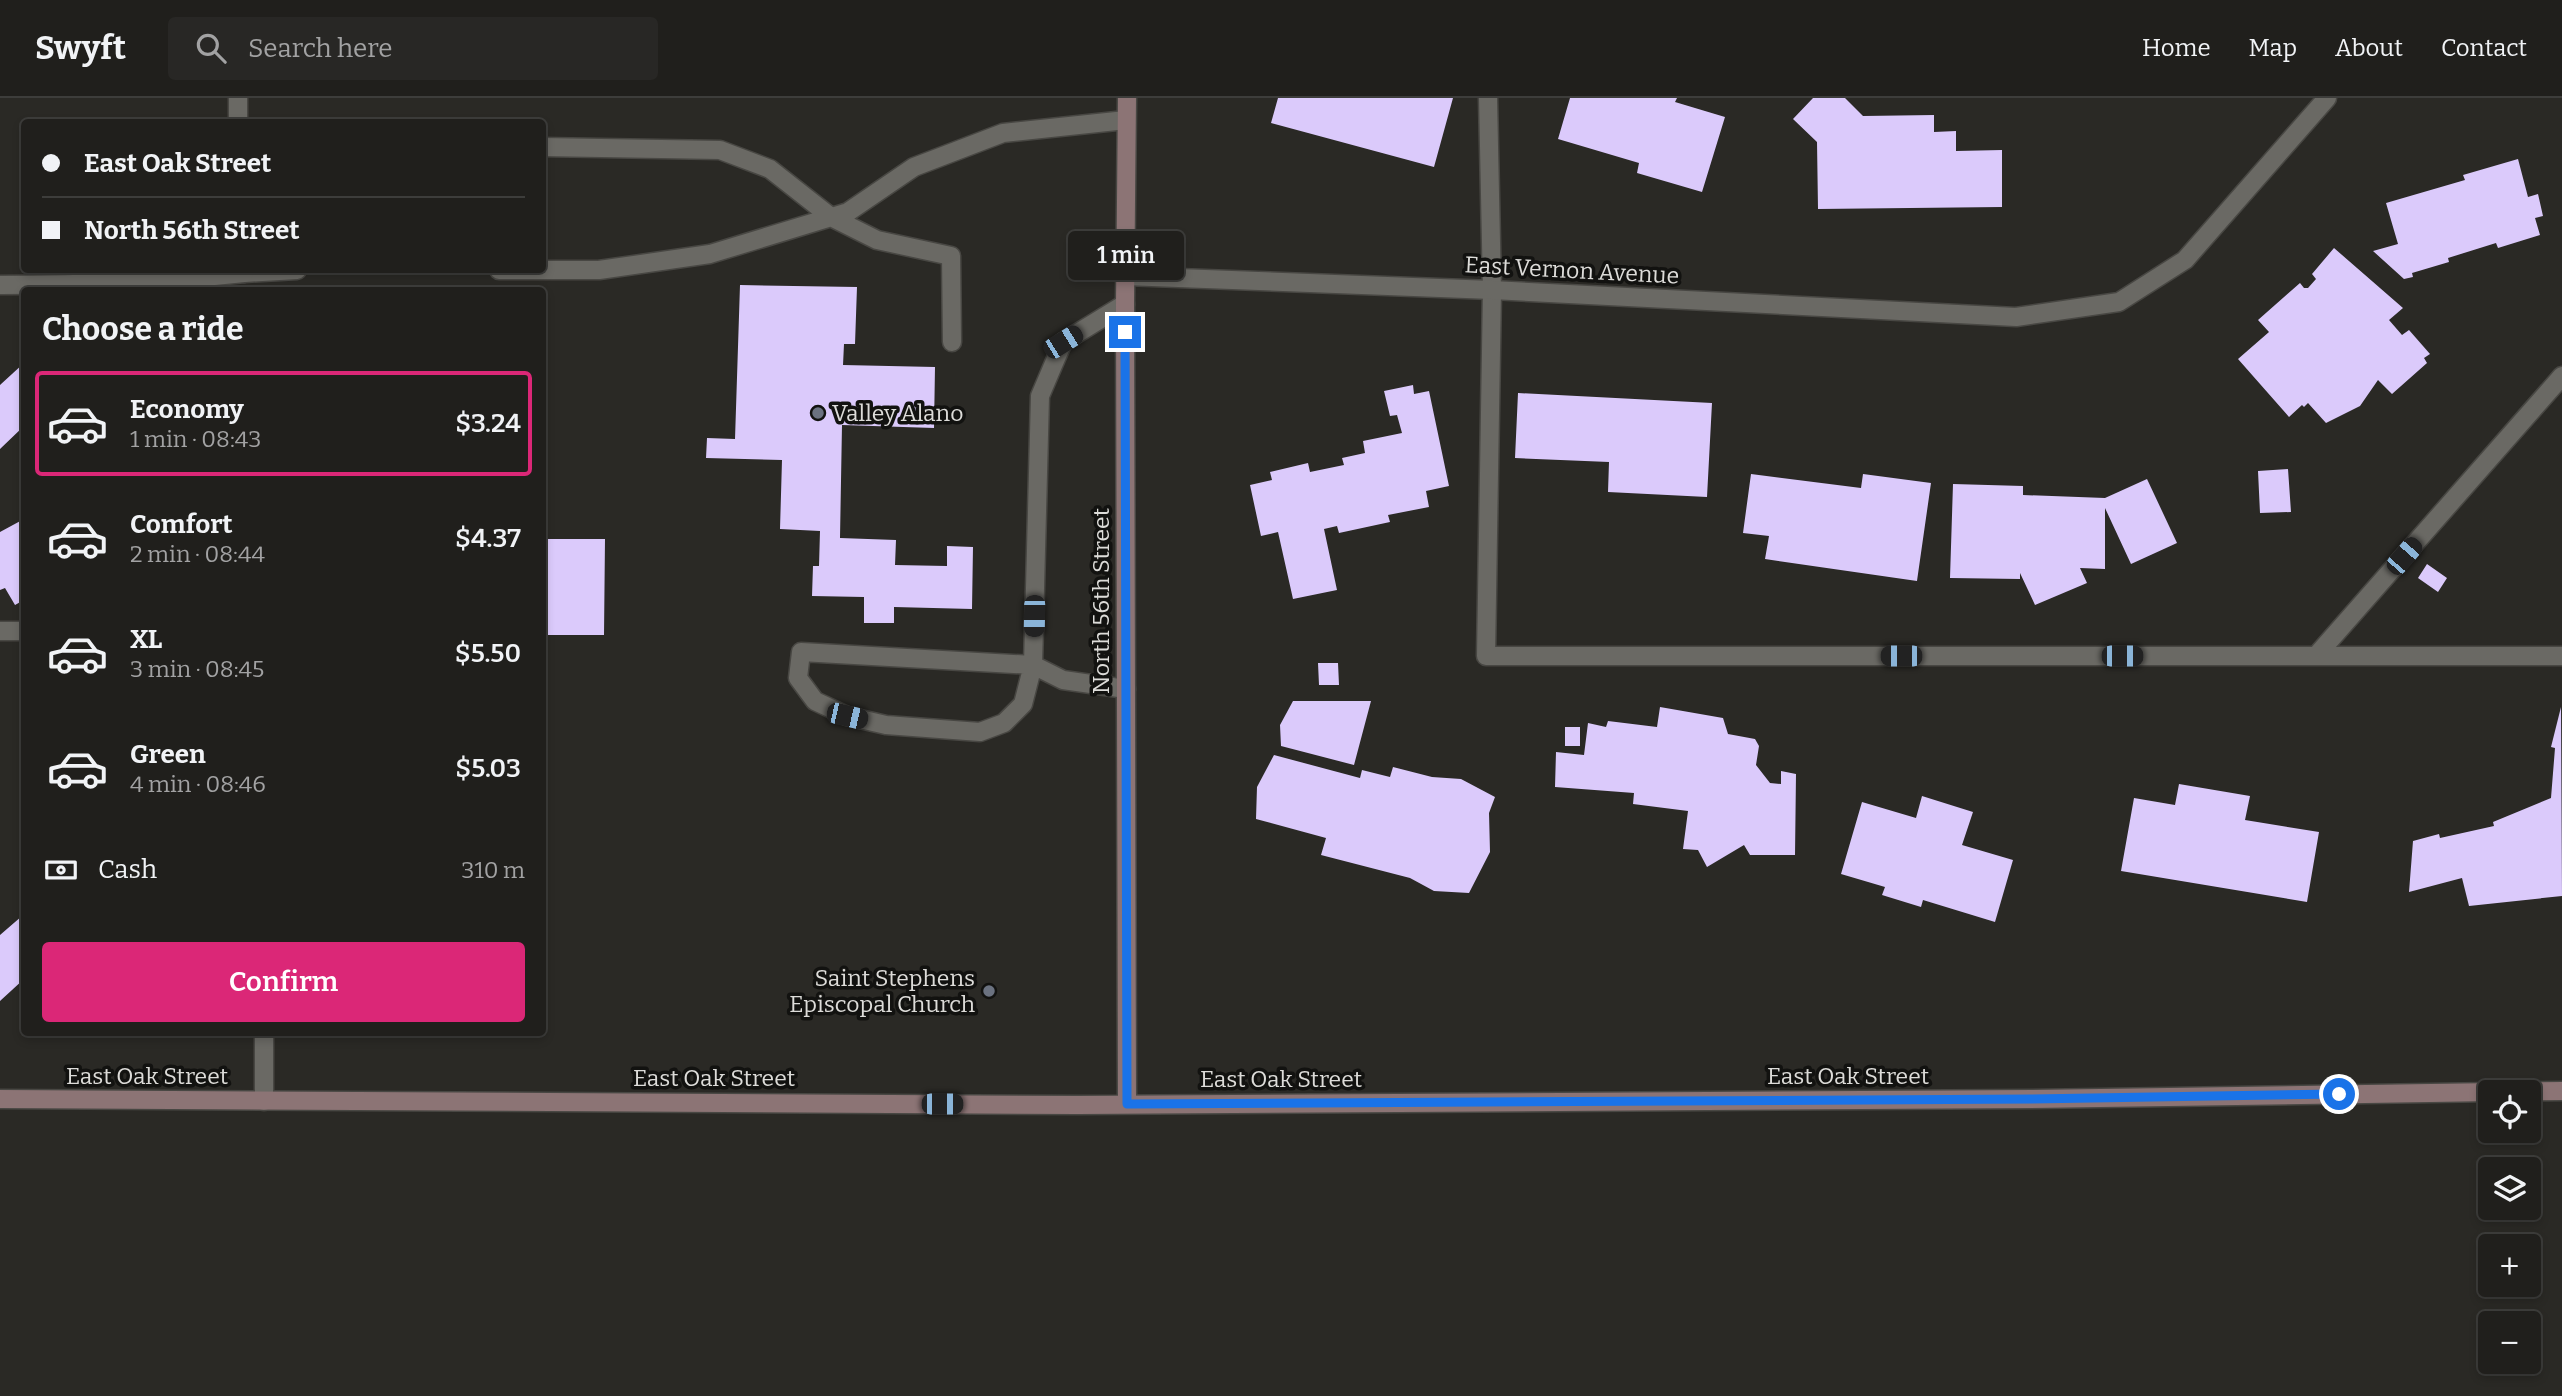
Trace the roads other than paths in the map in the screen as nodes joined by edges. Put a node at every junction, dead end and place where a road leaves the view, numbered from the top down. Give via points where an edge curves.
1 (238, 98) edge
2 (1127, 98) edge
3 (1488, 98) edge
4 (2327, 98) edge
5 (238, 119) edge
6 (1126, 120) junction
7 (546, 147) edge
8 (831, 217) junction
9 (546, 270) edge
10 (276, 273) edge
11 (1125, 275) junction
12 (244, 278) edge
13 (0, 285) edge
14 (1492, 290) junction
15 (1125, 304) junction
16 (951, 342) dead end
17 (2562, 376) edge
18 (0, 631) edge
19 (21, 631) edge
20 (2316, 656) junction
21 (2562, 656) edge
22 (1033, 665) junction
23 (1126, 689) junction
24 (264, 1036) edge
25 (2562, 1091) edge
26 (0, 1100) edge
27 (264, 1101) junction
28 (1127, 1104) junction

1 - 5 street
2 - 6 street, North 56th Street
3 - 14 street
4 - 14 street, East Vernon Avenue via 2185,260 2119,302 2016,317
6 - 8 street via 1003,133 914,167 848,212
6 - 11 street, North 56th Street
7 - 8 street via 720,150 770,169
8 - 9 street via 710,254 599,270
8 - 16 street via 877,240 951,256
10 - 12 street
11 - 14 street, East Vernon Avenue
11 - 15 street, North 56th Street
12 - 13 street
14 - 20 street via 1486,656
15 - 22 street via 1063,342 1040,396
15 - 23 street, North 56th Street
17 - 20 street
18 - 19 street
20 - 21 street
22 - 22 street via 801,652 798,678 815,701 847,716 886,725 980,732 1004,723 1023,704
22 - 23 street via 1063,680
23 - 28 street, North 56th Street
24 - 27 street
25 - 28 street, East Oak Street
26 - 27 street, East Oak Street
27 - 28 street, East Oak Street

